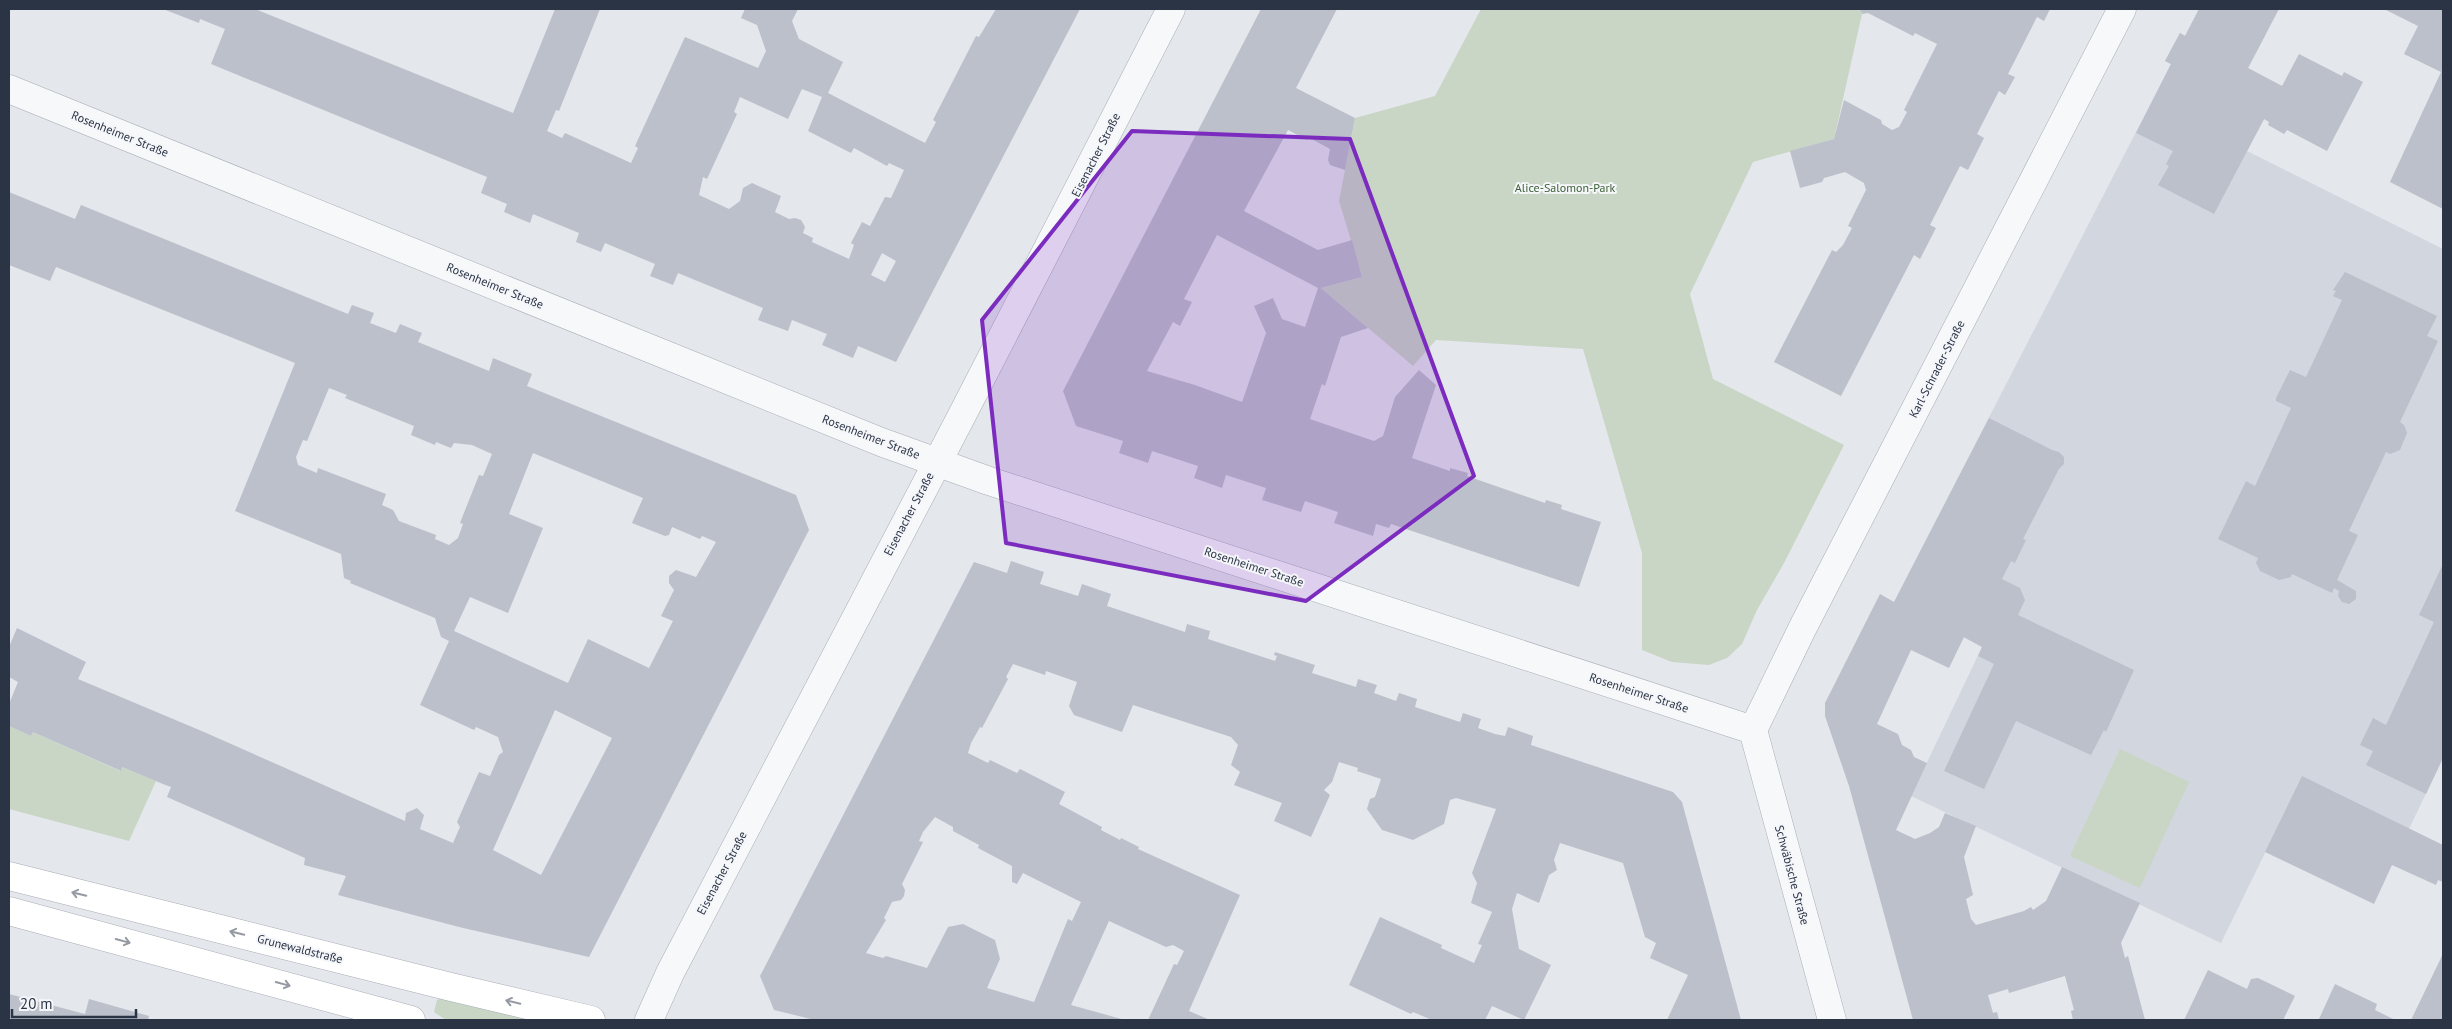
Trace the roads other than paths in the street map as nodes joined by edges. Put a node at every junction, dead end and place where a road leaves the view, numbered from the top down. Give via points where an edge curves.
1 (1171, 9) edge
2 (2122, 9) edge
3 (9, 89) edge
4 (937, 462) junction
5 (1753, 730) junction
6 (9, 876) edge
7 (9, 910) edge
8 (411, 1020) edge
9 (591, 1020) edge
10 (649, 1020) edge
11 (1832, 1020) edge

1 - 4 street, Eisenacher Straße
2 - 5 street, Karl-Schrader-Straße via 1803,626
3 - 4 street, Rosenheimer Straße
4 - 5 street, Rosenheimer Straße
4 - 10 street, Eisenacher Straße via 670,973
5 - 11 street, Schwäbische Straße
9 -> 6 main road, Grunewaldstraße via 451,988
7 -> 8 main road

